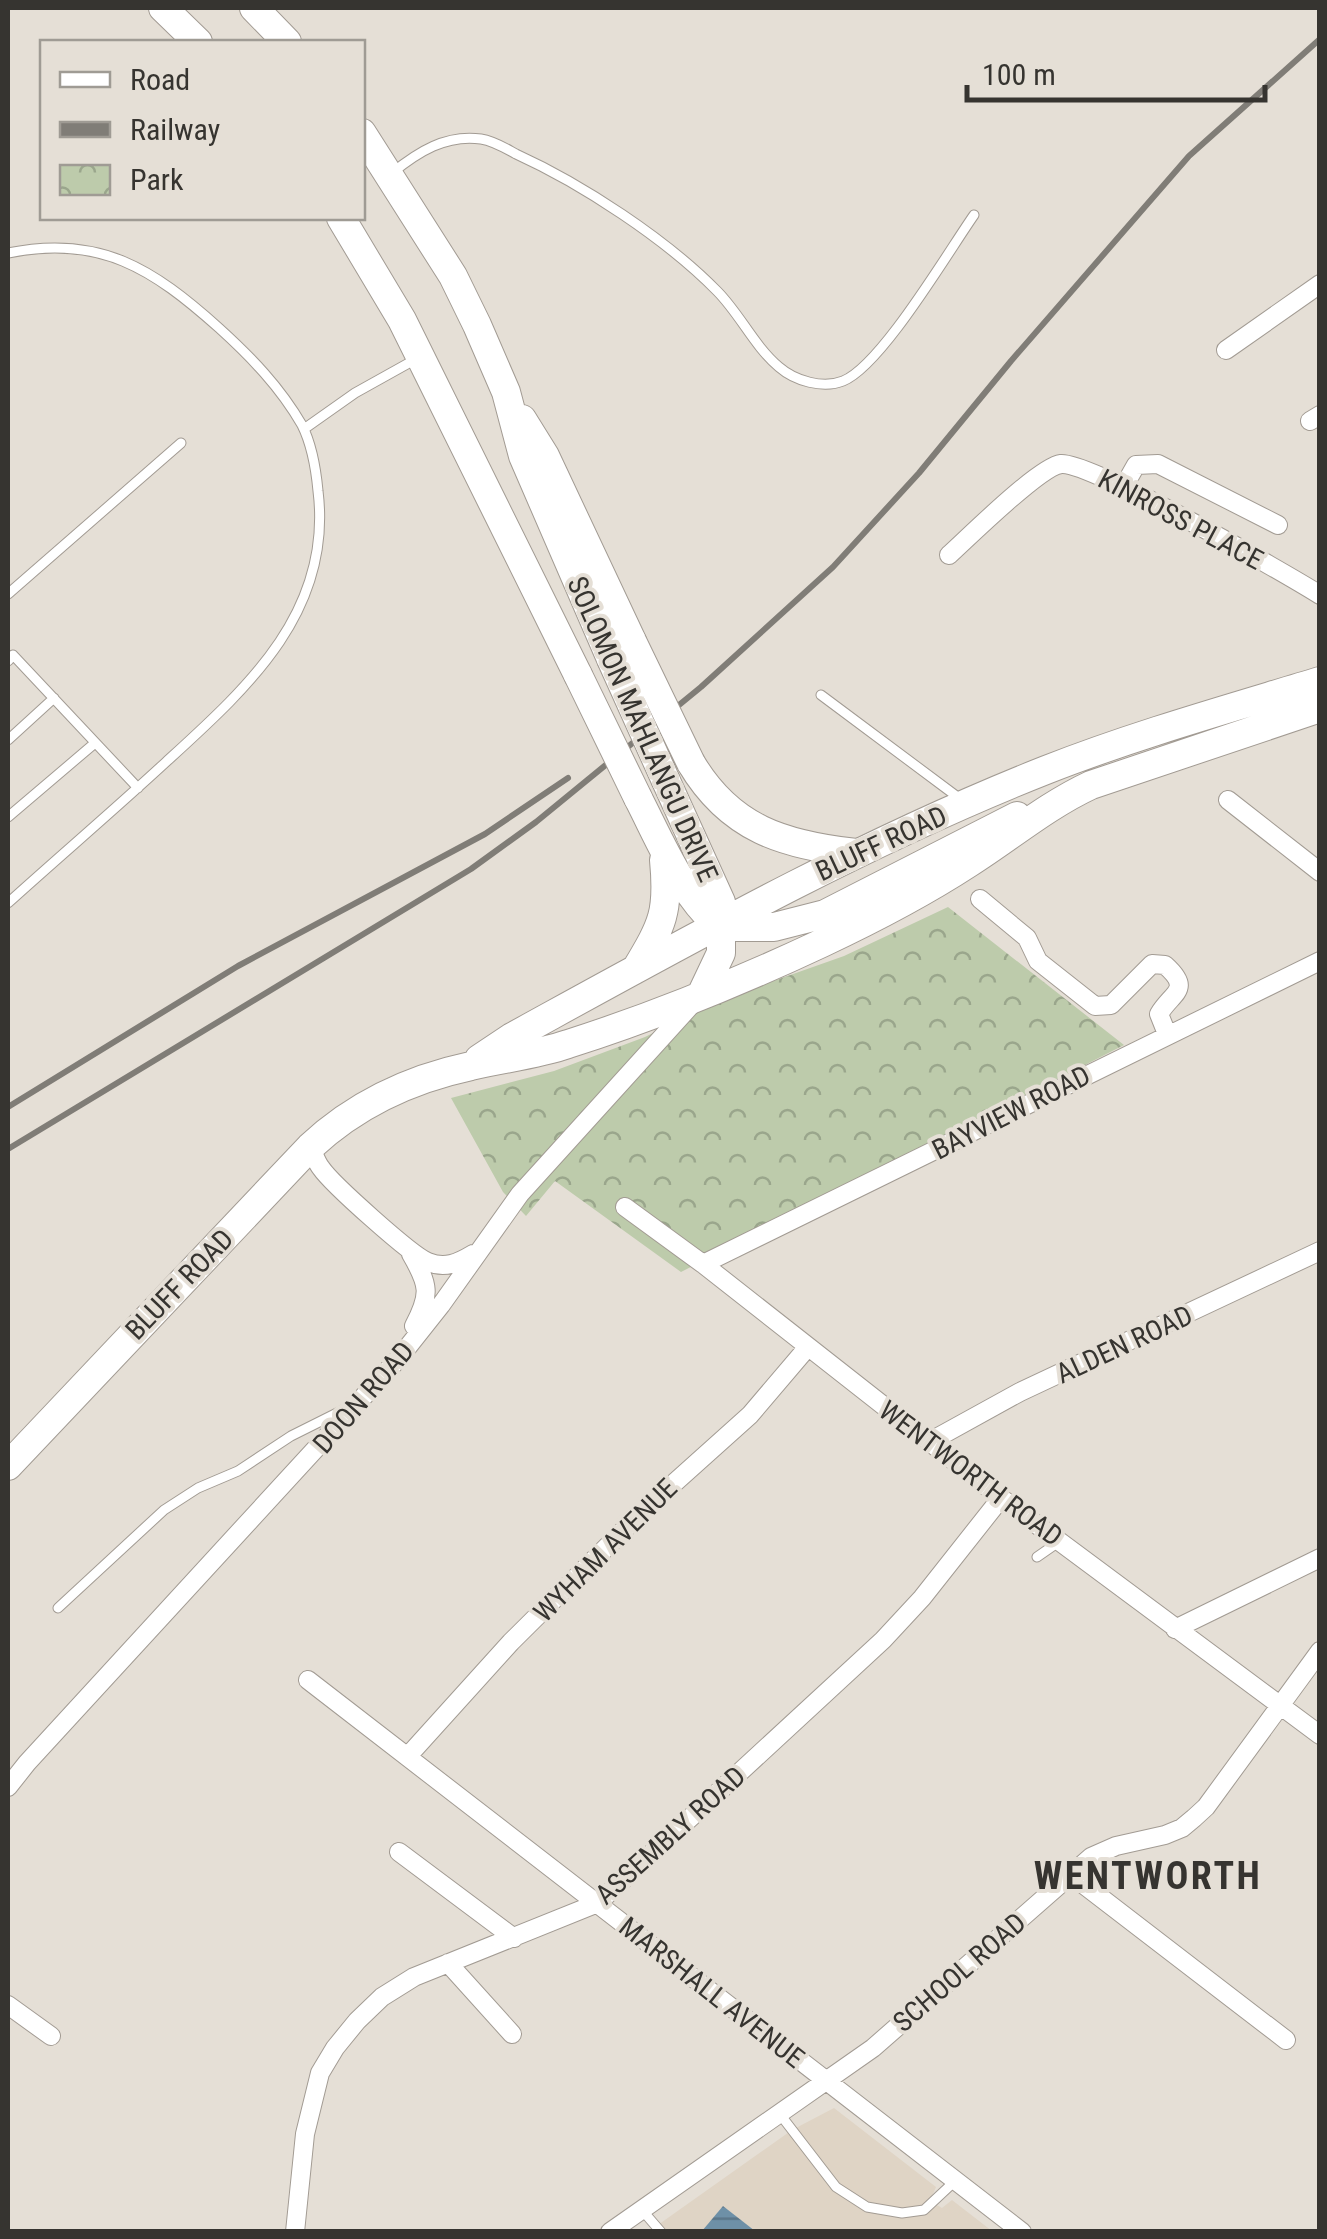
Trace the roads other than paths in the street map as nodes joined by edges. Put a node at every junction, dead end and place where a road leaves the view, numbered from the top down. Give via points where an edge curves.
1 (163, 8) edge
2 (254, 8) edge
3 (196, 40) edge
4 (285, 40) edge
5 (365, 138) edge
6 (390, 175) junction
7 (974, 215) dead end
8 (342, 220) edge
9 (8, 253) edge
10 (1320, 284) edge
11 (1226, 350) dead end
12 (421, 357) junction
13 (304, 429) junction
14 (181, 443) dead end
15 (1123, 488) junction
16 (1278, 524) dead end
17 (949, 555) dead end
18 (8, 594) edge
19 (1320, 595) edge
20 (622, 650) junction
21 (9, 655) edge
22 (1320, 680) edge
23 (821, 695) dead end
24 (54, 698) junction
25 (1320, 708) edge
26 (8, 740) edge
27 (95, 742) junction
28 (138, 788) junction
29 (1228, 800) dead end
30 (1055, 802) junction
31 (966, 803) junction
32 (8, 817) edge
33 (664, 848) junction
34 (856, 853) junction
35 (1320, 872) edge
36 (980, 899) dead end
37 (8, 903) edge
38 (719, 927) junction
39 (1320, 961) edge
40 (636, 968) junction
41 (702, 992) junction
42 (1166, 1034) junction
43 (469, 1066) junction
44 (310, 1146) junction
45 (624, 1207) dead end
46 (408, 1249) junction
47 (1320, 1250) edge
48 (478, 1251) junction
49 (704, 1264) junction
50 (807, 1348) junction
51 (399, 1358) junction
52 (356, 1405) junction
53 (931, 1441) junction
54 (8, 1466) edge
55 (1002, 1498) junction
56 (1060, 1541) junction
57 (1038, 1557) dead end
58 (1320, 1558) edge
59 (58, 1608) dead end
60 (1175, 1629) junction
61 (1320, 1651) edge
62 (308, 1680) dead end
63 (1280, 1704) junction
64 (1320, 1736) edge
65 (408, 1756) junction
66 (8, 1787) edge
67 (400, 1852) dead end
68 (1070, 1874) junction
69 (598, 1903) junction
70 (514, 1938) junction
71 (448, 1963) junction
72 (8, 2005) edge
73 (512, 2034) dead end
74 (51, 2036) dead end
75 (1286, 2040) dead end
76 (826, 2081) junction
77 (779, 2112) junction
78 (955, 2180) junction
79 (640, 2208) junction
80 (295, 2232) edge
81 (610, 2232) edge
82 (662, 2232) edge
83 (1022, 2232) edge

1 - 3 main road
2 - 4 main road
5 - 6 main road, SOLOMON MAHLANGU DRIVE
6 - 7 lane via 426,148 460,140 490,141 525,158 645,232 716,290 781,370 821,385 843,382 883,345
6 - 20 main road, SOLOMON MAHLANGU DRIVE via 453,276 506,392 522,456
8 - 12 main road, SOLOMON MAHLANGU DRIVE
9 - 13 lane via 87,252 152,273 257,363
10 - 11 street
12 - 13 lane
12 - 33 main road, SOLOMON MAHLANGU DRIVE, bridge
13 - 28 lane via 322,516 308,589 253,681
14 - 18 lane
15 - 16 street via 1136,465 1158,464
15 - 17 street, KINROSS PLACE via 1083,467 1053,467
15 - 19 street, KINROSS PLACE
20 - 34 main road, bridge via 706,787 726,807 772,836
20 - 38 main road, SOLOMON MAHLANGU DRIVE, bridge via 666,780 721,902
21 - 24 lane
22 - 31 main road, BLUFF ROAD via 1048,769
23 - 31 lane
24 - 26 lane
24 - 27 lane
25 - 30 main road, BLUFF ROAD
27 - 28 lane
27 - 32 lane
28 - 37 lane
29 - 35 street
30 - 38 main road via 1001,822 825,914 774,927
30 - 41 main road, BLUFF ROAD via 910,898
31 - 34 main road, BLUFF ROAD
33 - 38 main road, SOLOMON MAHLANGU DRIVE via 690,898
33 - 40 main road via 667,906
34 - 38 main road, BLUFF ROAD
36 - 42 street via 1027,938 1038,961 1095,1006 1111,1005 1152,964 1166,964 1180,986 1160,1011
38 - 40 main road, BLUFF ROAD
38 - 41 main road via 721,952
39 - 42 street, BAYVIEW ROAD
40 - 43 main road, BLUFF ROAD
41 - 43 main road, BLUFF ROAD via 566,1045
41 - 48 street, DOON ROAD via 520,1194
42 - 49 street, BAYVIEW ROAD
43 - 44 main road, BLUFF ROAD via 380,1096
44 - 46 street via 321,1168
44 - 54 main road, BLUFF ROAD
45 - 49 street, WENTWORTH ROAD
46 - 48 street via 438,1265
46 - 51 street via 427,1299
47 - 53 street, ALDEN ROAD
48 - 51 street, DOON ROAD
49 - 50 street, WENTWORTH ROAD
50 - 53 street, WENTWORTH ROAD
50 - 65 street, WYHAM AVENUE via 750,1415 642,1511
51 - 52 street, DOON ROAD
52 - 59 lane via 164,1510
52 - 66 street, DOON ROAD
53 - 55 street, WENTWORTH ROAD
55 - 56 street, WENTWORTH ROAD
55 - 69 street, ASSEMBLY ROAD via 883,1640
56 - 57 lane
56 - 60 street, WENTWORTH ROAD
58 - 60 street
60 - 63 street, WENTWORTH ROAD
61 - 63 street, SCHOOL ROAD
62 - 65 street, MARSHALL AVENUE
63 - 64 street, WENTWORTH ROAD
63 - 68 street, SCHOOL ROAD via 1206,1806 1182,1828 1116,1846
65 - 69 street, MARSHALL AVENUE
67 - 70 street
68 - 75 street
68 - 76 street, SCHOOL ROAD
69 - 70 street, ASSEMBLY ROAD
69 - 76 street, MARSHALL AVENUE
70 - 71 street, ASSEMBLY ROAD
71 - 73 street
71 - 80 street, ASSEMBLY ROAD via 382,1997 334,2048 320,2073 306,2134
72 - 74 street
76 - 77 street, SCHOOL ROAD
76 - 78 street, MARSHALL AVENUE
77 - 78 lane via 836,2187 867,2208 924,2210
77 - 79 street, SCHOOL ROAD
78 - 83 street, MARSHALL AVENUE
79 - 81 street, SCHOOL ROAD
79 - 82 lane

